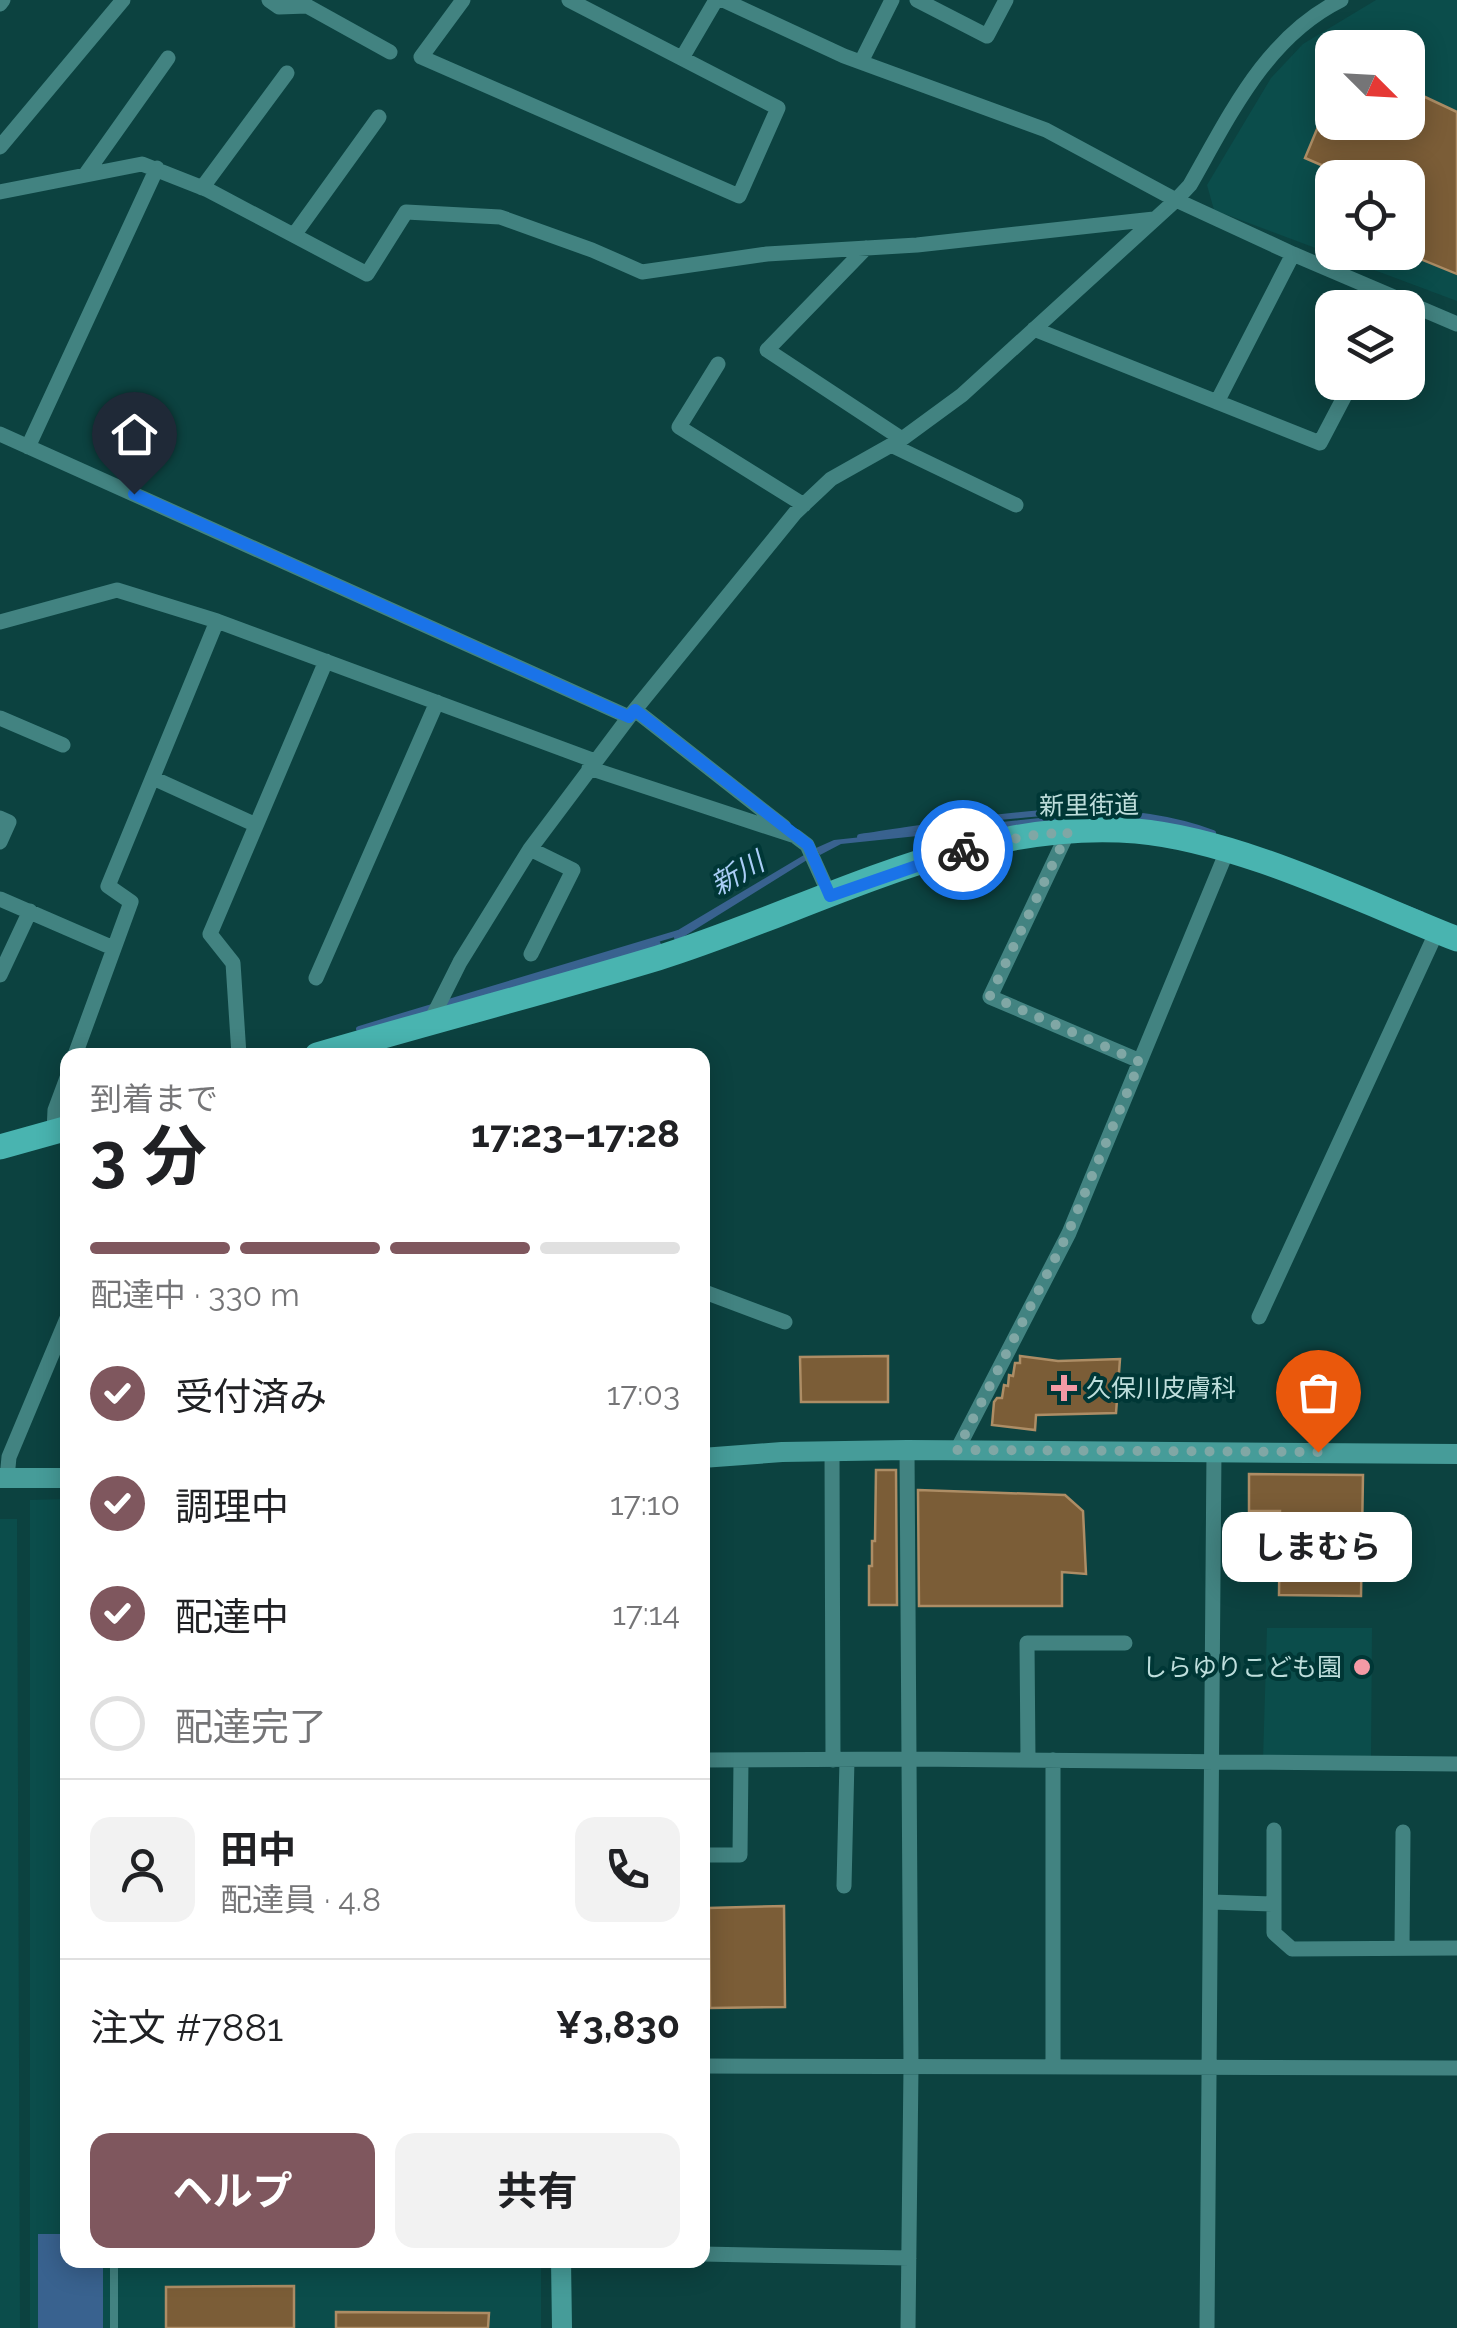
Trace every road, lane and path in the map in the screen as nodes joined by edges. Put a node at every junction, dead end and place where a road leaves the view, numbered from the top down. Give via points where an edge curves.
1 (124, 0) edge
2 (270, 0) edge
3 (463, 0) edge
4 (569, 0) edge
5 (720, 0) edge
6 (764, 0) edge
7 (892, 0) edge
8 (917, 0) edge
9 (1006, 0) edge
10 (1341, 0) edge
11 (755, 15) junction
12 (390, 52) dead end
13 (168, 58) dead end
14 (682, 58) junction
15 (861, 62) junction
16 (287, 73) dead end
17 (378, 117) dead end
18 (0, 147) edge
19 (158, 168) junction
20 (85, 175) junction
21 (202, 188) junction
22 (0, 192) edge
23 (1176, 200) junction
24 (1154, 219) junction
25 (294, 235) junction
26 (866, 248) junction
27 (1293, 254) junction
28 (1367, 290) edge
29 (1425, 313) edge
30 (1457, 324) edge
31 (1034, 329) junction
32 (718, 364) dead end
33 (1343, 400) edge
34 (1217, 402) junction
35 (0, 434) edge
36 (897, 442) junction
37 (28, 447) junction
38 (804, 505) junction
39 (1016, 505) dead end
40 (217, 621) junction
41 (0, 622) edge
42 (326, 661) junction
43 (437, 702) junction
44 (632, 713) junction
45 (0, 718) edge
46 (63, 745) dead end
47 (592, 765) junction
48 (153, 778) junction
49 (0, 818) edge
50 (256, 825) junction
51 (1068, 832) junction
52 (802, 841) junction
53 (0, 842) edge
54 (530, 849) junction
55 (1227, 851) junction
56 (830, 896) junction
57 (0, 899) edge
58 (30, 911) junction
59 (1447, 935) edge
60 (113, 948) junction
61 (530, 954) dead end
62 (0, 975) edge
63 (316, 978) dead end
64 (432, 1018) junction
65 (77, 1048) edge
66 (239, 1048) edge
67 (339, 1048) edge
68 (1140, 1062) junction
69 (59, 1124) edge
70 (0, 1147) edge
71 (710, 1293) edge
72 (1258, 1318) dead end
73 (784, 1322) dead end
74 (60, 1335) edge
75 (907, 1450) junction
76 (957, 1450) junction
77 (832, 1451) junction
78 (1214, 1451) junction
79 (1457, 1454) edge
80 (710, 1458) edge
81 (4, 1478) edge
82 (60, 1478) edge
83 (1125, 1643) dead end
84 (911, 1758) junction
85 (710, 1760) edge
86 (741, 1760) junction
87 (840, 1760) junction
88 (1028, 1760) junction
89 (1053, 1760) junction
90 (1213, 1762) junction
91 (1457, 1764) edge
92 (1274, 1830) dead end
93 (1403, 1832) dead end
94 (710, 1855) edge
95 (844, 1886) dead end
96 (1212, 1902) junction
97 (1274, 1904) junction
98 (1402, 1948) junction
99 (1457, 1948) edge
100 (710, 2066) edge
101 (911, 2066) junction
102 (1053, 2067) junction
103 (1211, 2067) junction
104 (1457, 2068) edge
105 (710, 2254) edge
106 (908, 2258) junction
107 (114, 2268) edge
108 (561, 2268) edge
109 (114, 2328) edge
110 (562, 2328) edge
111 (908, 2328) edge
112 (1208, 2328) edge

1 - 18 street
2 - 12 street via 279,7 307,6
3 - 14 street via 422,57 739,196 778,108
4 - 14 street
5 - 11 street
5 - 14 street
6 - 11 street
7 - 15 street
8 - 9 street via 987,36
10 - 23 street via 1314,14 1266,62
11 - 15 street
13 - 20 street
15 - 23 street via 1046,130
16 - 21 street
17 - 25 street
19 - 20 street via 142,164
19 - 21 street
19 - 37 street
20 - 22 street
21 - 25 street
23 - 24 street
23 - 27 street
24 - 26 street
24 - 31 street
25 - 26 street via 367,274 406,212 500,217 642,272
26 - 36 street via 768,350
27 - 28 street
27 - 34 street
29 - 30 street
31 - 34 street
31 - 36 street via 962,396
32 - 38 street via 679,427
33 - 34 street via 1320,443
35 - 37 street
36 - 38 street via 831,479
36 - 39 street
37 - 44 street
38 - 44 street
40 - 41 street via 117,590
40 - 42 street
40 - 48 street
42 - 43 street
42 - 50 street
43 - 47 street
43 - 63 street
44 - 47 street
44 - 52 street
45 - 46 street
47 - 52 street
47 - 54 street
48 - 50 street
48 - 60 street via 108,886 131,902
49 - 53 street via 8,822
50 - 66 street via 210,934 233,962
51 - 55 main road, 新里街道 via 1140,832
51 - 56 main road, 新里街道 via 980,846
51 - 68 street via 990,996
52 - 56 street
54 - 61 street via 572,870
54 - 64 street
55 - 59 main road, 新里街道
55 - 68 street
56 - 64 main road, 新里街道 via 659,957
57 - 58 street
58 - 60 street
58 - 62 street
59 - 72 street
60 - 65 street
64 - 67 main road, 新里街道
68 - 76 street via 1068,1233
69 - 70 main road
71 - 73 street
74 - 81 street
75 - 76 street
75 - 77 street
75 - 84 street
76 - 78 street
77 - 80 street
77 - 87 street
78 - 79 street
78 - 90 street
81 - 82 street
83 - 88 street via 1028,1643
84 - 87 street
84 - 88 street
84 - 101 street
85 - 86 street
86 - 87 street
86 - 94 street via 740,1855
87 - 95 street
88 - 89 street
89 - 90 street
89 - 102 street
90 - 91 street
90 - 96 street
92 - 97 street
93 - 98 street
96 - 97 street
96 - 103 street
97 - 98 street via 1274,1934 1292,1949
98 - 99 street
100 - 101 street
101 - 102 street
101 - 106 street
102 - 103 street
103 - 104 street
103 - 112 street
105 - 106 street
106 - 111 street
107 - 109 lane
108 - 110 street

